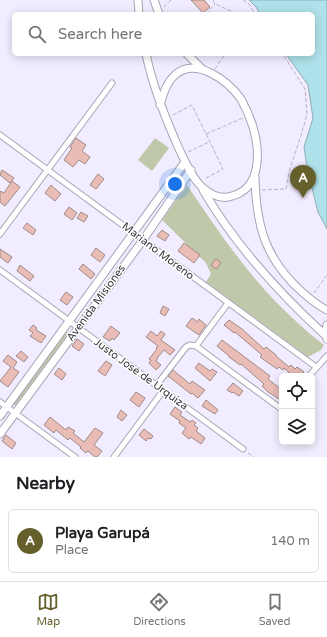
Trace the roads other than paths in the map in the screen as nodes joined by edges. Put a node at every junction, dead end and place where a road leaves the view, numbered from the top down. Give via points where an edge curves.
1 (138, 0) edge
2 (154, 0) edge
3 (139, 12) edge
4 (158, 12) edge
5 (147, 56) edge
6 (189, 56) edge
7 (202, 69) junction
8 (112, 82) dead end
9 (160, 105) junction
10 (0, 136) edge
11 (185, 162) junction
12 (47, 170) junction
13 (190, 170) junction
14 (255, 177) junction
15 (199, 184) junction
16 (0, 234) edge
17 (134, 234) junction
18 (142, 240) junction
19 (0, 270) edge
20 (228, 303) junction
21 (327, 310) edge
22 (70, 321) junction
23 (327, 325) edge
24 (78, 328) junction
25 (326, 338) edge
26 (196, 346) junction
27 (327, 356) edge
28 (316, 367) junction
29 (311, 373) edge
30 (156, 386) junction
31 (163, 391) junction
32 (0, 402) edge
33 (7, 407) junction
34 (279, 407) edge
35 (15, 413) junction
36 (0, 416) edge
37 (0, 434) edge
38 (243, 449) road end
39 (75, 457) edge
40 (114, 457) edge

1 - 3 main road
2 - 4 main road
5 - 9 main road
6 - 7 main road
7 - 9 main road via 183,70 175,75 167,86
7 - 14 main road via 231,88 249,115 257,140
8 - 12 street
9 - 11 main road
10 - 12 street, Mariano Moreno
11 - 13 main road
11 - 17 main road, Avenida Misiones
12 - 16 street
12 - 17 street, Mariano Moreno
13 - 15 main road
13 - 18 main road, Avenida Misiones
14 - 15 main road via 248,188 231,197 216,197
14 - 21 main road via 259,224 267,248 293,284
15 - 25 main road via 235,239 283,295
17 - 18 street, Mariano Moreno
17 - 22 main road, Avenida Misiones
18 - 20 street, Mariano Moreno
18 - 24 main road, Avenida Misiones
19 - 22 street, Justo José de Urquiza
20 - 26 street
20 - 28 street, Mariano Moreno
22 - 24 street, Justo José de Urquiza
22 - 33 main road, Avenida Misiones
23 - 25 main road
24 - 30 street, Justo José de Urquiza
24 - 35 main road, Avenida Misiones
26 - 30 street via 186,347
26 - 34 street
27 - 28 street
28 - 29 street
30 - 31 street, Justo José de Urquiza
31 - 38 street, Justo José de Urquiza
31 - 40 street
32 - 33 street
33 - 35 street
33 - 36 main road, Avenida Misiones
35 - 37 main road, Avenida Misiones
35 - 39 street

